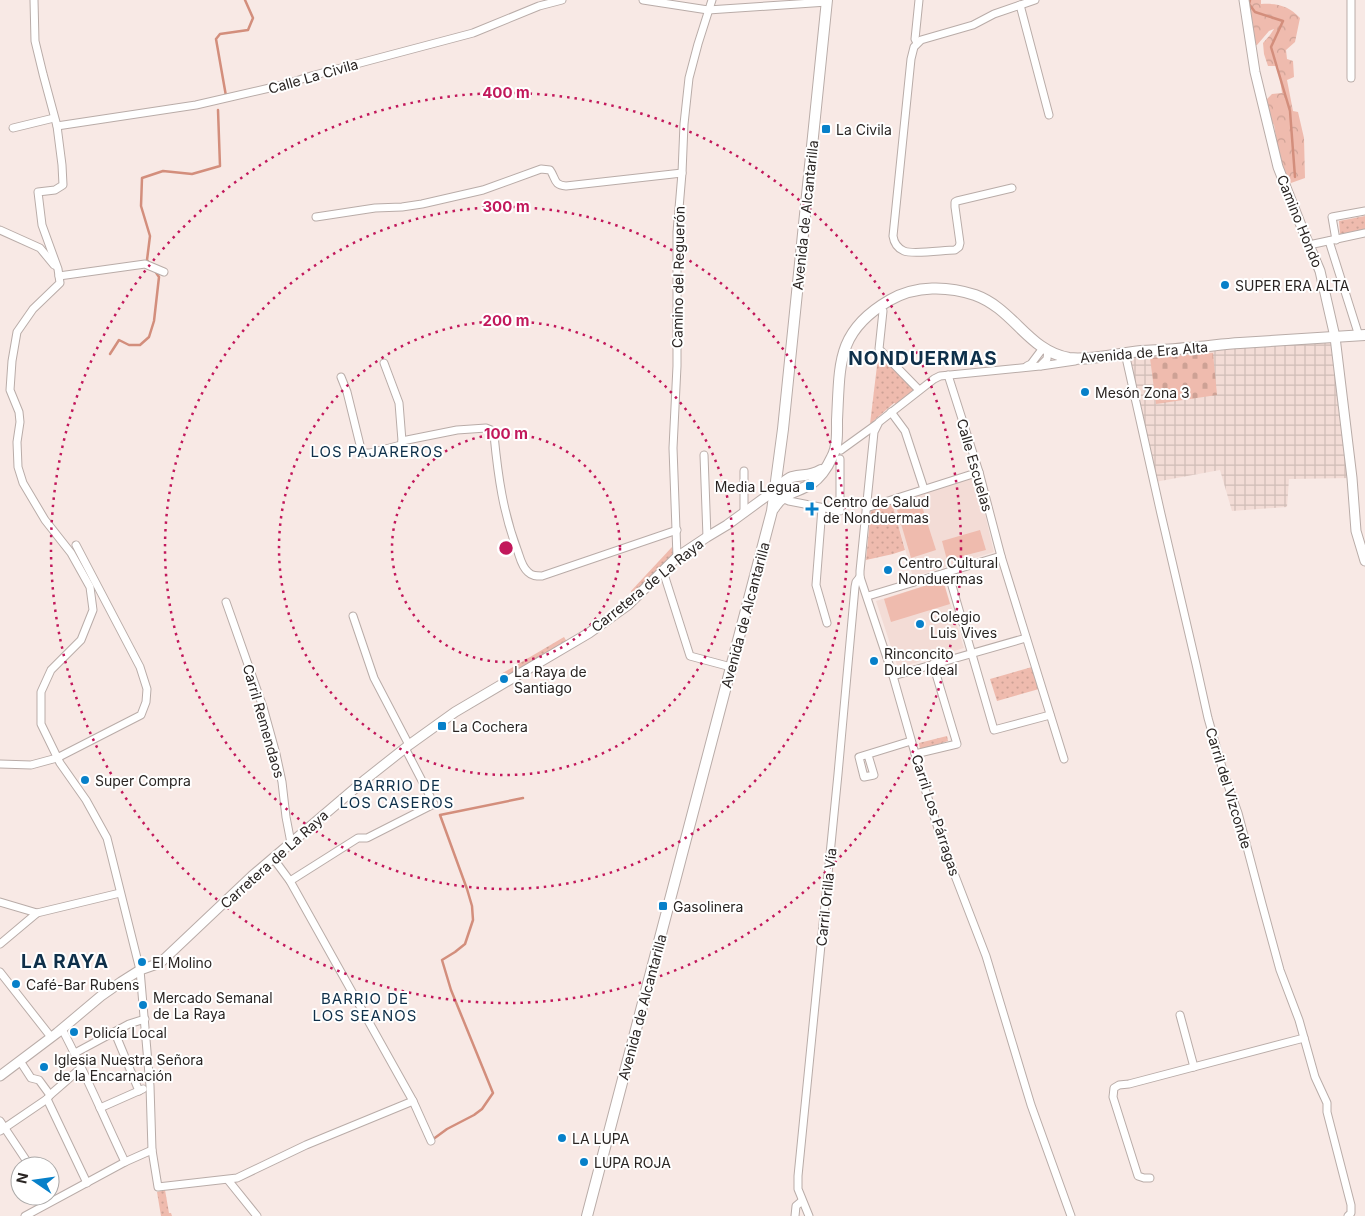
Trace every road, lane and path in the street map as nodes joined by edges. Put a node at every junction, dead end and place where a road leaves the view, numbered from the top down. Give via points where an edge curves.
1 (34, 0) edge
2 (562, 0) edge
3 (642, 0) edge
4 (712, 0) edge
5 (919, 0) edge
6 (1035, 0) edge
7 (1244, 0) edge
8 (1351, 0) edge
9 (827, 1) edge
10 (1020, 5) junction
11 (708, 10) junction
12 (917, 43) junction
13 (1351, 78) dead end
14 (1049, 115) dead end
15 (54, 118) junction
16 (57, 126) junction
17 (13, 128) dead end
18 (682, 173) junction
19 (1012, 188) dead end
20 (1365, 211) edge
21 (316, 216) dead end
22 (0, 230) edge
23 (1365, 233) edge
24 (1333, 240) junction
25 (1309, 246) junction
26 (58, 272) junction
27 (164, 272) dead end
28 (883, 311) dead end
29 (1362, 335) edge
30 (1336, 338) junction
31 (1046, 349) junction
32 (1125, 353) junction
33 (1081, 358) junction
34 (384, 363) dead end
35 (1027, 366) junction
36 (1040, 366) junction
37 (948, 375) junction
38 (340, 377) dead end
39 (919, 390) junction
40 (891, 412) junction
41 (879, 422) junction
42 (402, 441) junction
43 (841, 450) dead end
44 (704, 455) dead end
45 (780, 458) junction
46 (835, 461) junction
47 (744, 471) dead end
48 (979, 472) junction
49 (793, 477) junction
50 (924, 489) junction
51 (794, 492) junction
52 (779, 494) junction
53 (822, 508) junction
54 (866, 508) junction
55 (744, 512) junction
56 (677, 530) junction
57 (707, 536) junction
58 (76, 545) dead end
59 (1001, 556) junction
60 (678, 557) junction
61 (1365, 561) edge
62 (663, 571) junction
63 (948, 572) junction
64 (860, 577) junction
65 (868, 596) junction
66 (226, 602) dead end
67 (353, 616) dead end
68 (827, 623) dead end
69 (1026, 638) junction
70 (972, 653) junction
71 (933, 664) junction
72 (732, 667) junction
73 (893, 676) junction
74 (1050, 715) junction
75 (911, 742) junction
76 (407, 747) junction
77 (915, 754) junction
78 (868, 755) dead end
79 (57, 758) junction
80 (1064, 759) dead end
81 (0, 764) edge
82 (291, 843) junction
83 (273, 858) junction
84 (290, 881) junction
85 (120, 893) junction
86 (0, 902) edge
87 (37, 913) junction
88 (0, 944) edge
89 (140, 970) junction
90 (0, 972) edge
91 (1180, 1015) dead end
92 (145, 1019) junction
93 (62, 1029) junction
94 (114, 1033) junction
95 (51, 1037) junction
96 (1304, 1038) junction
97 (75, 1053) junction
98 (20, 1061) junction
99 (1194, 1067) junction
100 (81, 1068) junction
101 (0, 1076) edge
102 (150, 1086) junction
103 (138, 1091) junction
104 (48, 1097) junction
105 (413, 1101) junction
106 (100, 1108) junction
107 (0, 1121) edge
108 (2, 1130) edge
109 (431, 1141) dead end
110 (152, 1150) junction
111 (22, 1156) edge
112 (125, 1162) junction
113 (1150, 1178) dead end
114 (228, 1180) junction
115 (87, 1183) junction
116 (60, 1194) edge
117 (802, 1201) junction
118 (39, 1206) edge
119 (25, 1216) edge
120 (257, 1216) edge
121 (587, 1216) edge
122 (795, 1216) edge
123 (809, 1216) edge
124 (1071, 1216) edge
125 (1348, 1216) edge

1 - 15 street via 35,41
2 - 16 street, Calle La Civila via 473,33 287,84 196,105
3 - 11 street
4 - 11 street, Camino del Reguerón
5 - 12 street
6 - 10 street
7 - 25 main road, Camino Hondo via 1255,72 1278,167
8 - 13 street
9 - 11 street
9 - 45 main road, Avenida de Alcantarilla
10 - 12 street
10 - 14 street
11 - 18 street, Camino del Reguerón via 689,78
12 - 19 street via 911,58 893,236 895,243 910,253 955,250 960,243 955,202
15 - 16 street
15 - 17 street
16 - 26 street via 63,185 55,190 38,192 42,225
18 - 21 street via 566,186 558,185 550,170 541,169 491,187 422,204
18 - 56 street, Camino del Reguerón via 677,232 673,448
20 - 24 street via 1332,218
22 - 26 street via 40,248
23 - 24 street
24 - 25 street
24 - 29 street
25 - 30 main road, Camino Hondo via 1320,271
26 - 27 street via 145,264
26 - 79 street via 60,283 33,309 17,332 10,390 19,412 18,467 23,483 90,587 93,610 81,640 51,670 41,692 41,724
28 - 39 street via 879,349
29 - 30 main road, Avenida de Era Alta
30 - 32 main road, Avenida de Era Alta
30 - 61 main road, Camino Hondo via 1356,531
31 - 33 main road, Avenida de Era Alta via 1067,357
31 - 35 street
31 - 36 street via 1048,359
31 - 46 main road, Avenida de Era Alta via 1000,308 975,295 934,288 914,290 895,297 860,322 845,346 840,370
32 - 33 main road, Avenida de Era Alta
32 - 96 street, Carril del Vizconde via 1208,718 1238,813 1280,970
33 - 36 street
34 - 42 street via 399,404
35 - 36 street
35 - 37 street
37 - 39 street via 934,379
37 - 48 street, Calle Escuelas
38 - 42 street via 347,392 362,453 401,445
39 - 40 street
40 - 41 street
40 - 50 street via 906,431
41 - 43 street
41 - 54 street, Carril Los Párragas via 874,432
42 - 56 street via 457,430 492,430 498,478 513,539 526,571 534,576
44 - 57 street
45 - 49 main road via 785,472
45 - 52 main road, Avenida de Alcantarilla
46 - 49 main road via 812,475
46 - 51 main road, Avenida de Era Alta via 816,480
46 - 53 street via 840,511
47 - 55 street
48 - 50 street
48 - 59 street, Calle Escuelas
49 - 51 street via 798,484
49 - 52 main road via 787,480
50 - 54 street
51 - 52 main road
52 - 53 street via 789,501
52 - 55 main road, Carretera de La Raya
52 - 72 main road, Avenida de Alcantarilla
53 - 68 street via 816,585
54 - 64 street, Carril Los Párragas
55 - 57 main road, Carretera de La Raya
56 - 60 street, Camino del Reguerón
57 - 60 main road, Carretera de La Raya
58 - 79 street via 140,667 147,689 146,702 142,715
59 - 63 street
59 - 69 street, Calle Escuelas
60 - 62 main road, Carretera de La Raya
62 - 72 street via 690,656
62 - 76 main road, Carretera de La Raya via 589,634 455,712
63 - 65 street
63 - 70 street
64 - 65 street, Carril Los Párragas
64 - 117 street, Carril Orilla Vía via 855,587 851,623 799,1166 798,1189
65 - 73 street, Carril Los Párragas
66 - 82 street, Carril Remendaos via 276,754
67 - 76 street via 374,678
69 - 70 street
69 - 74 street, Calle Escuelas
70 - 71 street
70 - 74 street via 994,730
71 - 73 street
71 - 77 street via 958,744
72 - 121 main road, Avenida de Alcantarilla
73 - 75 street, Carril Los Párragas
74 - 80 street, Calle Escuelas
75 - 77 street, Carril Los Párragas
75 - 78 street
76 - 82 main road, Carretera de La Raya
76 - 84 street via 434,804 367,838 358,838
77 - 124 street, Carril Los Párragas via 947,855 986,956 1031,1105
79 - 81 street via 31,765
79 - 85 street via 107,838
82 - 83 main road, Carretera de La Raya
83 - 84 street
83 - 89 main road, Carretera de La Raya via 160,963
84 - 105 street
85 - 87 street
85 - 89 street
86 - 87 street
87 - 88 street
89 - 92 street
89 - 93 main road, Carretera de La Raya via 100,996
90 - 95 street
91 - 99 street
92 - 94 street
92 - 102 street
93 - 95 main road, Carretera de La Raya
93 - 97 street
94 - 97 street
94 - 103 street
95 - 98 main road, Carretera de La Raya
96 - 99 street
96 - 125 street, Carril del Vizconde via 1315,1077 1327,1103 1351,1206
97 - 100 street
98 - 101 main road, Carretera de La Raya
98 - 104 street via 31,1078 39,1080
99 - 113 street via 1114,1088 1113,1097 1138,1176
100 - 104 street
100 - 106 street
102 - 103 street
102 - 110 street
103 - 106 street
104 - 108 street
104 - 115 street
105 - 109 street
105 - 114 street
106 - 112 street
107 - 108 street
108 - 111 street
110 - 112 street
110 - 114 street via 158,1187
112 - 115 street
114 - 120 street
115 - 116 street
117 - 122 street via 796,1206
117 - 123 street, Carril Orilla Vía
118 - 119 street

